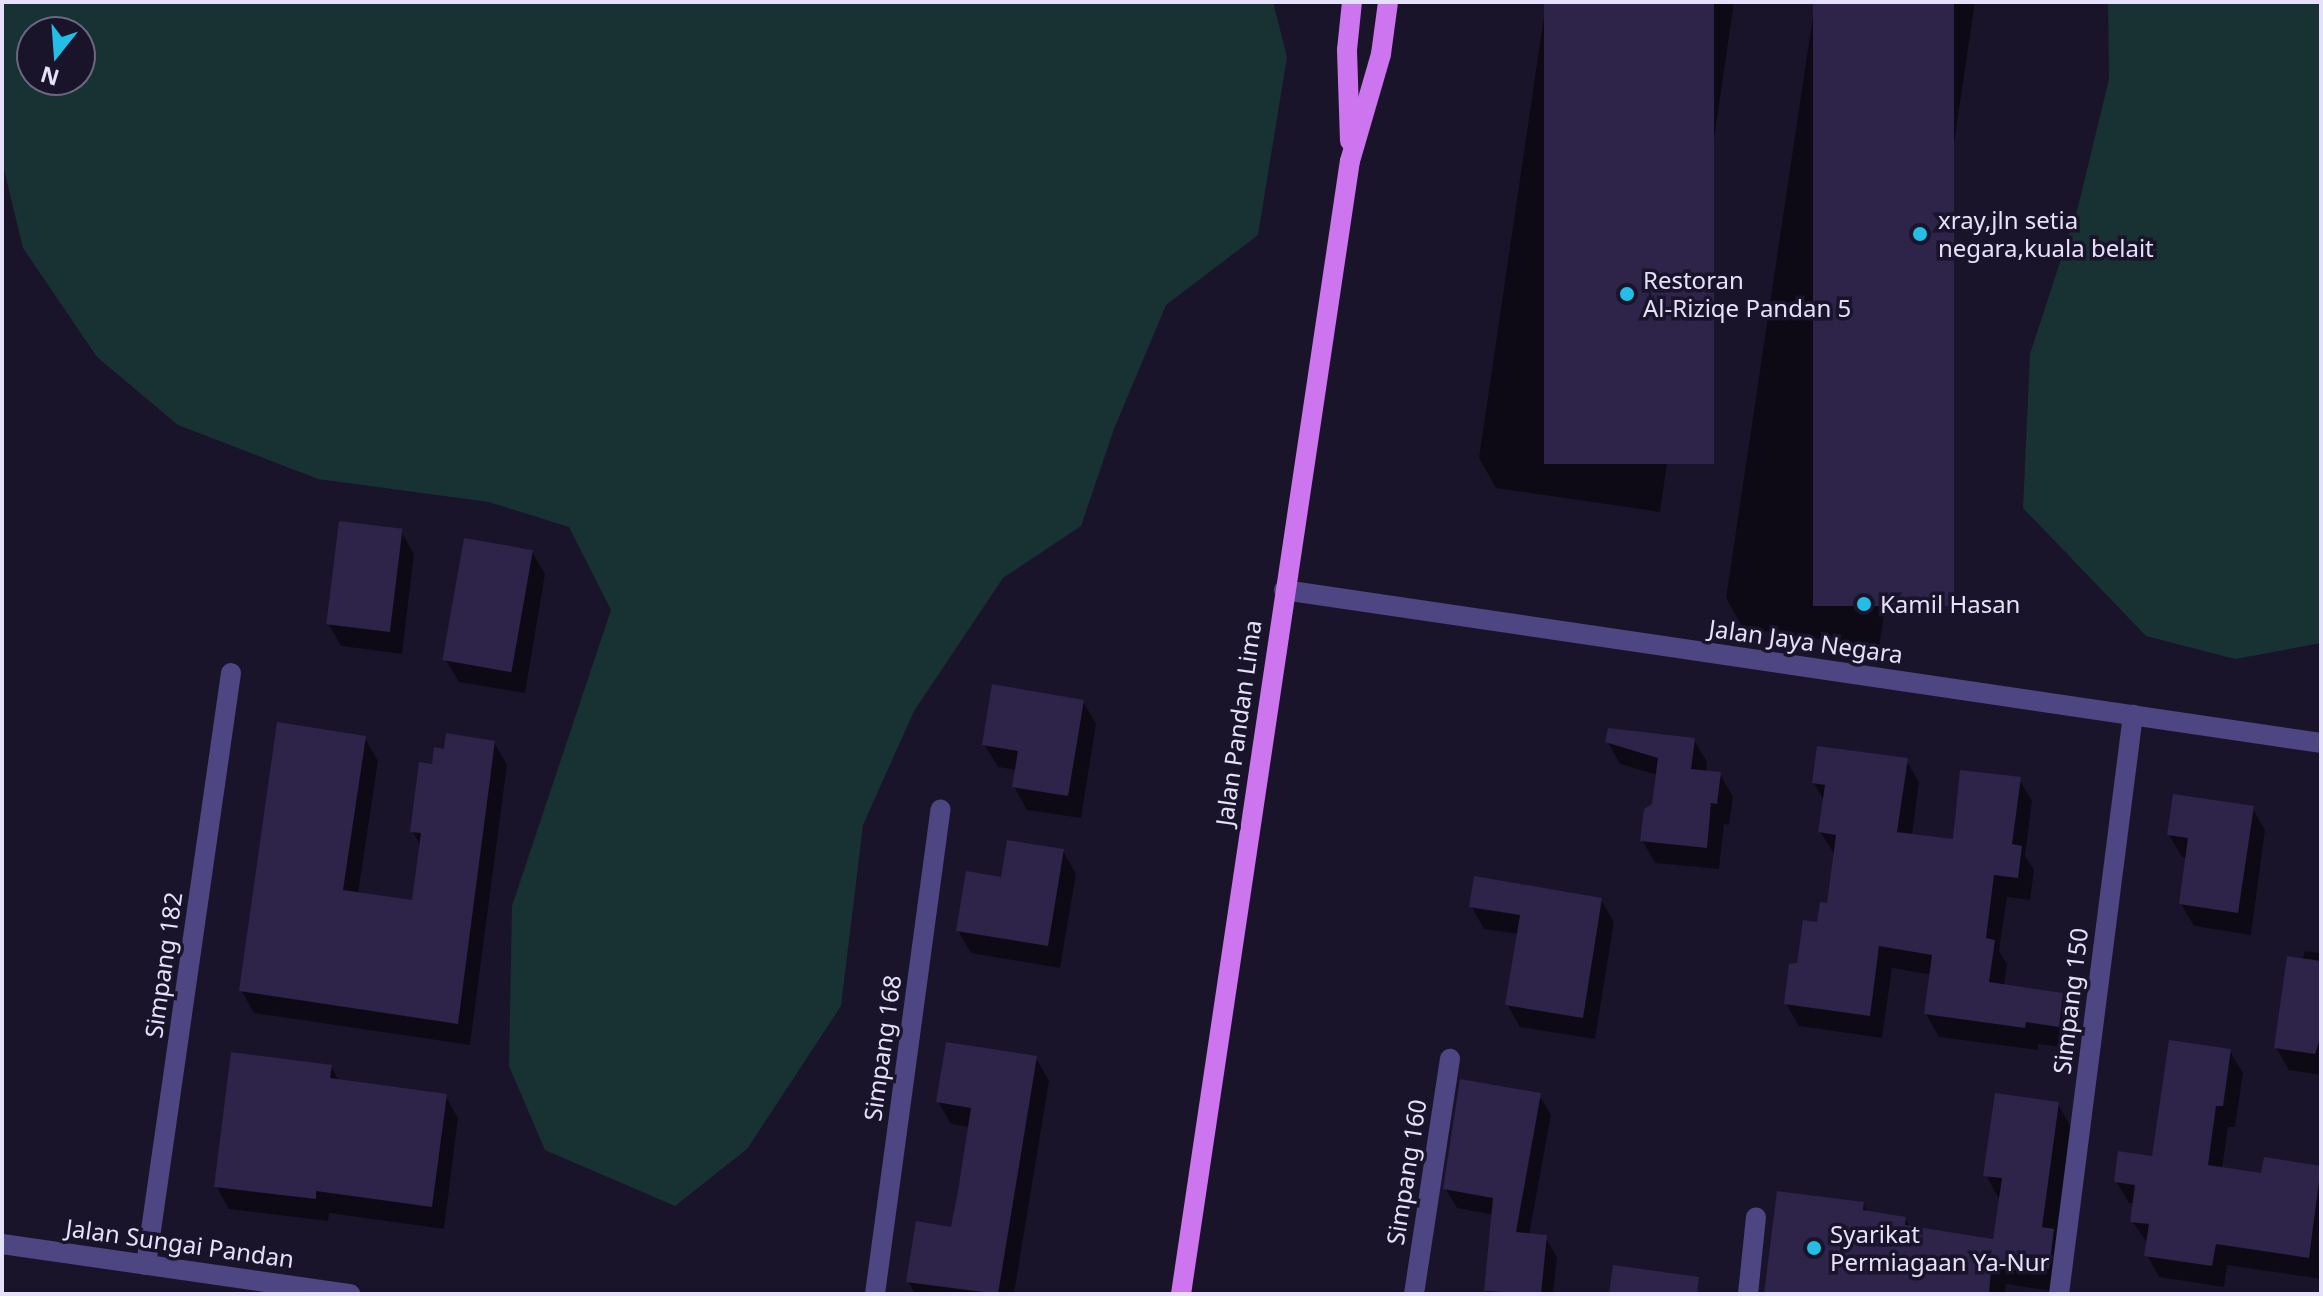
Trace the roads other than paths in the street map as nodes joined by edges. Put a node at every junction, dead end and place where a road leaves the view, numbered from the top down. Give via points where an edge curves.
1 (1352, 2) edge
2 (1388, 2) edge
3 (1350, 161) junction
4 (1284, 590) junction
5 (231, 673) dead end
6 (2133, 715) junction
7 (2321, 743) edge
8 (941, 809) dead end
9 (1450, 1059) dead end
10 (1756, 1217) dead end
11 (2, 1244) edge
12 (1186, 1259) junction
13 (146, 1265) junction
14 (350, 1294) edge
15 (875, 1294) edge
16 (1181, 1294) edge
17 (1191, 1294) edge
18 (1414, 1294) edge
19 (1748, 1294) edge
20 (2059, 1294) edge

1 - 3 main road, Jalan Pandan Lima via 1347,50
2 - 3 main road, Jalan Pandan Lima via 1381,54
3 - 4 main road, Jalan Pandan Lima
4 - 6 street, Jalan Jaya Negara
4 - 12 main road, Jalan Pandan Lima
5 - 13 street, Simpang 182
6 - 7 street, Jalan Jaya Negara
6 - 20 street, Simpang 150
8 - 15 street, Simpang 168
9 - 18 street, Simpang 160
10 - 19 street
11 - 13 street, Jalan Sungai Pandan
12 - 16 main road, Jalan Pandan Lima
12 - 17 main road
13 - 14 street, Jalan Sungai Pandan

